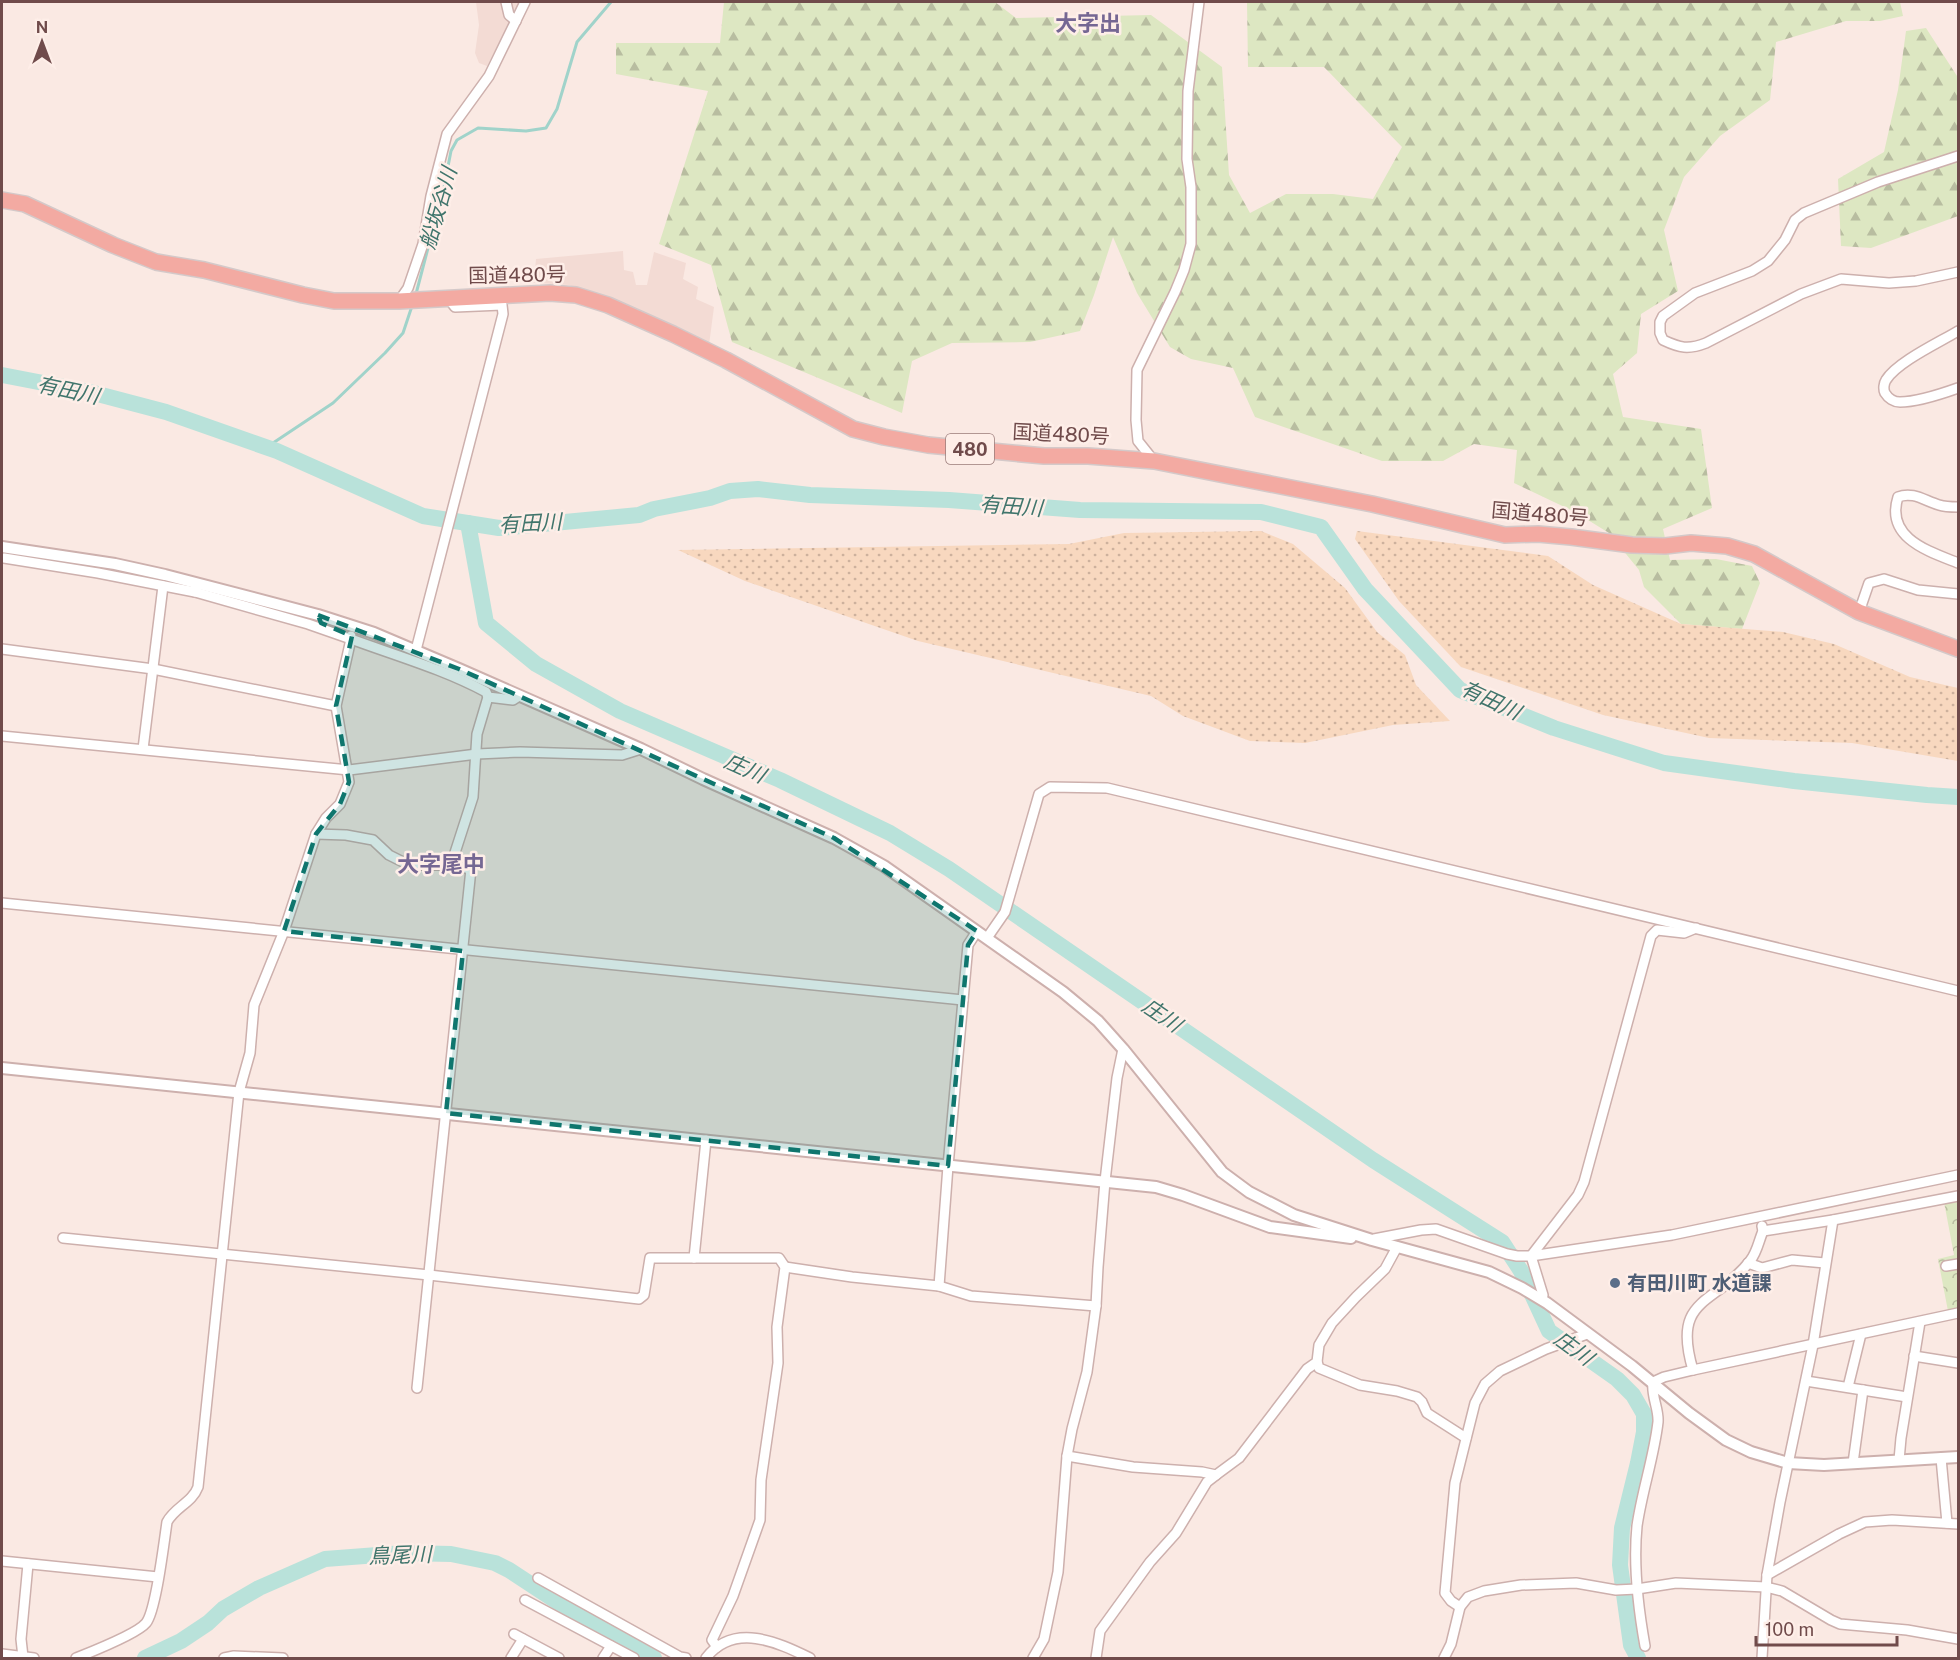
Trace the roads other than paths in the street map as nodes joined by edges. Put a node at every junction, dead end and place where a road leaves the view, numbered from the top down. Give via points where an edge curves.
1 (506, 2) edge
2 (525, 2) edge
3 (1199, 2) edge
4 (516, 21) junction
5 (1959, 156) edge
6 (2, 200) edge
7 (1959, 272) edge
8 (448, 298) junction
9 (399, 301) junction
10 (1959, 331) edge
11 (1959, 388) edge
12 (1154, 461) junction
13 (1959, 507) edge
14 (5, 553) edge
15 (1959, 563) edge
16 (163, 586) junction
17 (197, 587) junction
18 (1959, 594) edge
19 (1859, 612) junction
20 (318, 615) junction
21 (351, 639) junction
22 (417, 647) junction
23 (1959, 648) edge
24 (2, 649) edge
25 (153, 669) junction
26 (488, 696) junction
27 (519, 696) junction
28 (336, 706) junction
29 (2, 736) edge
30 (143, 749) junction
31 (641, 749) junction
32 (477, 754) junction
33 (348, 770) junction
34 (316, 834) junction
35 (451, 865) junction
36 (2, 903) edge
37 (1696, 928) junction
38 (284, 931) junction
39 (977, 931) junction
40 (987, 938) junction
41 (463, 951) junction
42 (1959, 991) edge
43 (963, 1000) junction
44 (1123, 1049) junction
45 (2, 1068) edge
46 (239, 1092) junction
47 (446, 1113) junction
48 (706, 1140) junction
49 (948, 1166) junction
50 (1959, 1175) edge
51 (1105, 1181) junction
52 (1959, 1196) edge
53 (1278, 1207) junction
54 (1761, 1218) junction
55 (1833, 1220) junction
56 (1270, 1227) junction
57 (1763, 1231) junction
58 (63, 1238) dead end
59 (1372, 1240) junction
60 (1397, 1247) junction
61 (222, 1255) junction
62 (1531, 1256) junction
63 (694, 1258) junction
64 (1748, 1263) junction
65 (1826, 1263) junction
66 (1959, 1264) edge
67 (1946, 1266) dead end
68 (785, 1267) junction
69 (429, 1275) junction
70 (939, 1286) junction
71 (1542, 1300) junction
72 (1096, 1306) junction
73 (1959, 1313) edge
74 (1920, 1322) junction
75 (1587, 1334) junction
76 (1861, 1334) junction
77 (1813, 1345) junction
78 (1914, 1356) junction
79 (1317, 1362) junction
80 (1959, 1363) edge
81 (1693, 1370) junction
82 (1806, 1381) junction
83 (1653, 1382) junction
84 (1848, 1387) junction
85 (417, 1388) dead end
86 (1863, 1390) junction
87 (1907, 1397) junction
88 (1466, 1438) junction
89 (1067, 1456) junction
90 (1959, 1456) edge
91 (1941, 1458) junction
92 (1899, 1460) junction
93 (1853, 1463) junction
94 (1788, 1464) junction
95 (1216, 1475) junction
96 (1947, 1523) junction
97 (1959, 1524) edge
98 (2, 1561) edge
99 (28, 1564) junction
100 (1767, 1575) junction
101 (158, 1577) junction
102 (538, 1578) dead end
103 (1766, 1587) junction
104 (1637, 1589) junction
105 (525, 1600) dead end
106 (1460, 1607) junction
107 (514, 1634) dead end
108 (523, 1639) junction
109 (1959, 1639) edge
110 (1645, 1646) dead end
111 (611, 1647) junction
112 (717, 1647) junction
113 (2, 1654) edge
114 (23, 1657) edge
115 (281, 1658) edge
116 (34, 1659) edge
117 (76, 1659) edge
118 (224, 1659) edge
119 (511, 1659) edge
120 (559, 1659) edge
121 (603, 1659) edge
122 (634, 1659) edge
123 (686, 1659) edge
124 (706, 1659) edge
125 (810, 1659) edge
126 (1033, 1659) edge
127 (1096, 1659) edge
128 (1444, 1659) edge
129 (1762, 1659) edge

1 - 4 street via 509,15
2 - 4 street
3 - 12 street via 1188,91 1191,244 1184,270 1137,370 1138,441
4 - 9 street via 489,76 447,134 423,244 408,288
5 - 7 street via 1878,182 1804,213 1768,261 1695,293 1663,316 1660,333 1663,340 1676,346 1693,348 1801,294 1841,279 1889,283
6 - 9 highway, 国道480号 / 480 via 25,204 156,262 334,301
8 - 9 highway, 国道480号 / 480
8 - 12 highway, 国道480号 / 480 via 550,292 608,305 726,360 853,429 884,437 1044,456
8 - 22 street via 454,307 502,305 503,314
10 - 11 street via 1902,364 1886,380 1884,388 1886,394 1900,402
12 - 19 highway, 国道480号 / 480 via 1505,534 1632,545 1727,546 1754,554
13 - 15 street via 1941,506 1903,494 1898,496 1894,508 1905,536
14 - 16 street
14 - 17 street via 115,564
16 - 17 street
16 - 25 street
17 - 20 street
17 - 21 street
18 - 19 street via 1918,590 1884,579 1869,583
19 - 23 highway, 国道480号 / 480
20 - 21 street via 321,623 352,636
20 - 22 street
21 - 26 street via 464,680
21 - 28 street
22 - 27 street
24 - 25 street
25 - 28 street
25 - 30 street
26 - 27 street via 513,700
26 - 32 street via 477,734
27 - 31 street
28 - 33 street
29 - 30 street
30 - 33 street
31 - 32 street via 622,754
31 - 39 street via 834,838 884,866
32 - 33 street
32 - 35 street via 473,797
33 - 34 street via 349,782 340,804
34 - 35 street via 374,840 389,855 409,865
34 - 38 street
35 - 41 street via 471,869
36 - 38 street
37 - 40 street via 1107,788 1050,787 1039,794 1005,912
37 - 42 street
37 - 62 street via 1684,933 1657,930 1651,936 1584,1182
38 - 41 street
38 - 46 street via 254,1005 250,1053
39 - 40 street
39 - 43 street via 968,945
40 - 44 street via 1063,992 1098,1021
41 - 43 street
41 - 47 street
43 - 49 street
44 - 51 street
44 - 53 street via 1222,1172
45 - 46 street
46 - 47 street
46 - 61 street
47 - 48 street
47 - 69 street
48 - 49 street
48 - 63 street
49 - 51 street
49 - 70 street
50 - 54 street
51 - 56 street via 1156,1187
51 - 72 street
52 - 55 street
53 - 56 street via 1286,1220 1280,1226
53 - 59 street
54 - 57 street
54 - 62 street
55 - 57 street
55 - 65 street
56 - 59 street
57 - 64 street
58 - 61 street
59 - 60 street
59 - 62 street via 1436,1228 1507,1254
60 - 71 street via 1489,1272
60 - 79 street via 1385,1269 1332,1323 1319,1345
61 - 69 street
61 - 101 street via 198,1486 192,1499 167,1522
62 - 71 street
63 - 68 street via 779,1258
63 - 69 street via 650,1258 644,1295 639,1299
64 - 65 street via 1762,1268 1792,1260
64 - 81 street via 1690,1317 1686,1345
65 - 77 street
66 - 67 street
68 - 70 street
68 - 112 street via 759,1520 733,1596 712,1640
69 - 85 street
70 - 72 street via 971,1296
71 - 75 street
72 - 89 street via 1087,1372
73 - 74 street
74 - 76 street
74 - 78 street
75 - 83 street
75 - 88 street via 1500,1371 1485,1384 1475,1403
76 - 77 street
76 - 84 street
77 - 81 street
77 - 82 street
78 - 80 street
78 - 87 street
79 - 88 street via 1319,1368 1360,1385 1417,1397 1426,1413
79 - 95 street via 1307,1369 1239,1458
81 - 83 street
82 - 84 street
82 - 94 street
83 - 94 street via 1726,1440
83 - 104 street via 1651,1391 1659,1420 1638,1525
84 - 86 street
86 - 87 street
86 - 93 street
87 - 92 street
88 - 106 street via 1455,1483 1445,1593
89 - 95 street
89 - 126 street via 1058,1572 1044,1639
90 - 91 street
91 - 92 street
91 - 96 street
92 - 93 street
93 - 94 street
94 - 100 street
95 - 127 street via 1207,1482 1176,1533 1100,1631
96 - 97 street
96 - 100 street via 1865,1522
98 - 99 street
99 - 101 street
99 - 114 street
100 - 103 street
101 - 117 street via 153,1609 145,1625
102 - 123 street
103 - 104 street via 1676,1583
103 - 109 street via 1782,1591 1840,1624
103 - 129 street
104 - 106 street via 1616,1590 1576,1583 1521,1585 1484,1591 1468,1597
104 - 110 street
105 - 111 street
106 - 128 street
107 - 108 street
108 - 119 street
108 - 120 street
111 - 121 street
111 - 122 street
112 - 124 street
112 - 125 street via 741,1638 764,1639
113 - 114 street
114 - 116 street
115 - 118 street

